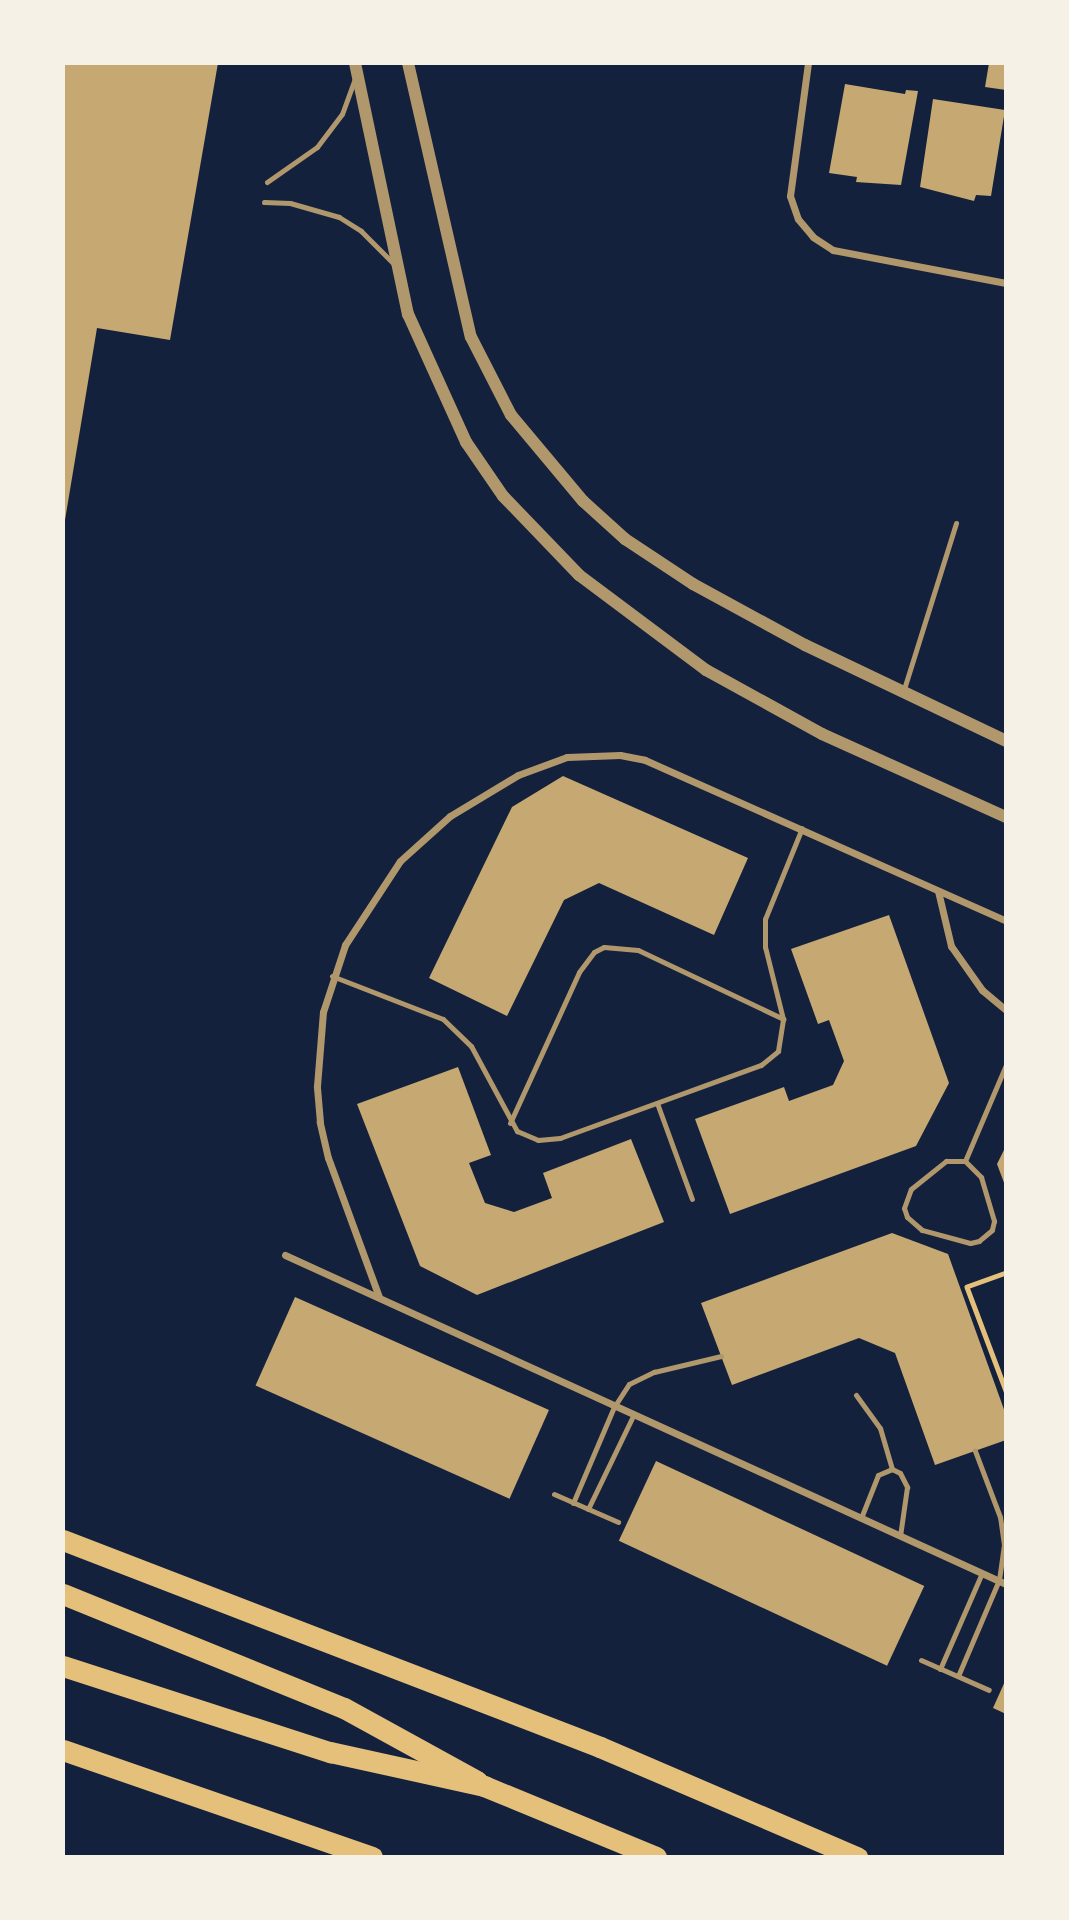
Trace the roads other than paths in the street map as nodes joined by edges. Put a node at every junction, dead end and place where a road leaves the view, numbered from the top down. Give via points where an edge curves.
1 (408, 63) edge
2 (808, 63) edge
3 (356, 69) edge
4 (267, 182) dead end
5 (264, 202) dead end
6 (397, 267) junction
7 (1006, 283) edge
8 (956, 523) dead end
9 (904, 690) junction
10 (1006, 741) edge
11 (1006, 817) edge
12 (803, 828) junction
13 (938, 891) junction
14 (1006, 921) edge
15 (332, 976) junction
16 (1006, 1010) edge
17 (783, 1019) junction
18 (1006, 1065) edge
19 (657, 1102) junction
20 (510, 1123) junction
21 (965, 1161) junction
22 (692, 1199) dead end
23 (285, 1255) dead end
24 (379, 1297) junction
25 (721, 1356) dead end
26 (856, 1395) dead end
27 (614, 1407) junction
28 (633, 1416) junction
29 (975, 1451) dead end
30 (892, 1469) junction
31 (554, 1494) dead end
32 (573, 1503) junction
33 (589, 1509) junction
34 (861, 1518) junction
35 (618, 1522) dead end
36 (900, 1536) junction
37 (63, 1540) edge
38 (982, 1573) junction
39 (1002, 1582) edge
40 (63, 1594) edge
41 (921, 1660) dead end
42 (63, 1666) edge
43 (940, 1668) junction
44 (958, 1676) junction
45 (989, 1690) dead end
46 (63, 1750) edge
47 (484, 1786) junction
48 (372, 1857) edge
49 (656, 1857) edge
50 (857, 1857) edge

1 - 9 street via 458,289 486,371 511,415 583,501 625,539 693,584 805,645
2 - 7 street via 790,196 798,219 813,237 833,250
3 - 4 lane via 342,114 317,146
3 - 6 street
5 - 6 lane via 290,203 339,217 380,247
6 - 11 street via 408,314 466,442 503,496 579,575 659,639 768,706
8 - 9 lane
9 - 10 street
12 - 13 street
12 - 15 street via 645,760 593,755 542,764 450,816 400,861 360,915
12 - 17 lane via 765,919 765,947
13 - 14 street
13 - 16 street via 951,946 982,990
15 - 20 lane via 426,1010 459,1031
15 - 24 street via 318,1049 320,1122 328,1158
17 - 19 lane via 783,1041 771,1059
17 - 20 lane via 638,950 604,947 594,952 579,972
18 - 21 lane
19 - 20 lane via 549,1140 527,1137
19 - 22 lane
21 - 21 lane via 939,1166 911,1189 904,1208 906,1217 922,1230 970,1243 987,1237 995,1221 981,1177
23 - 24 street
24 - 27 street
25 - 27 lane via 641,1376
26 - 30 lane via 880,1428
27 - 28 street
27 - 32 lane
28 - 33 lane
28 - 34 street
29 - 39 lane via 1003,1531
30 - 34 lane via 878,1475
30 - 36 lane via 906,1479 907,1487
31 - 32 lane
32 - 33 lane
33 - 35 lane
34 - 36 street
36 - 38 street
37 - 50 highway via 600,1747
38 - 39 street
38 - 43 lane
39 - 44 lane
40 - 47 highway via 344,1708 395,1732
41 - 43 lane
42 - 47 highway via 330,1752
43 - 44 lane
44 - 45 lane
46 - 48 highway
47 - 49 highway

